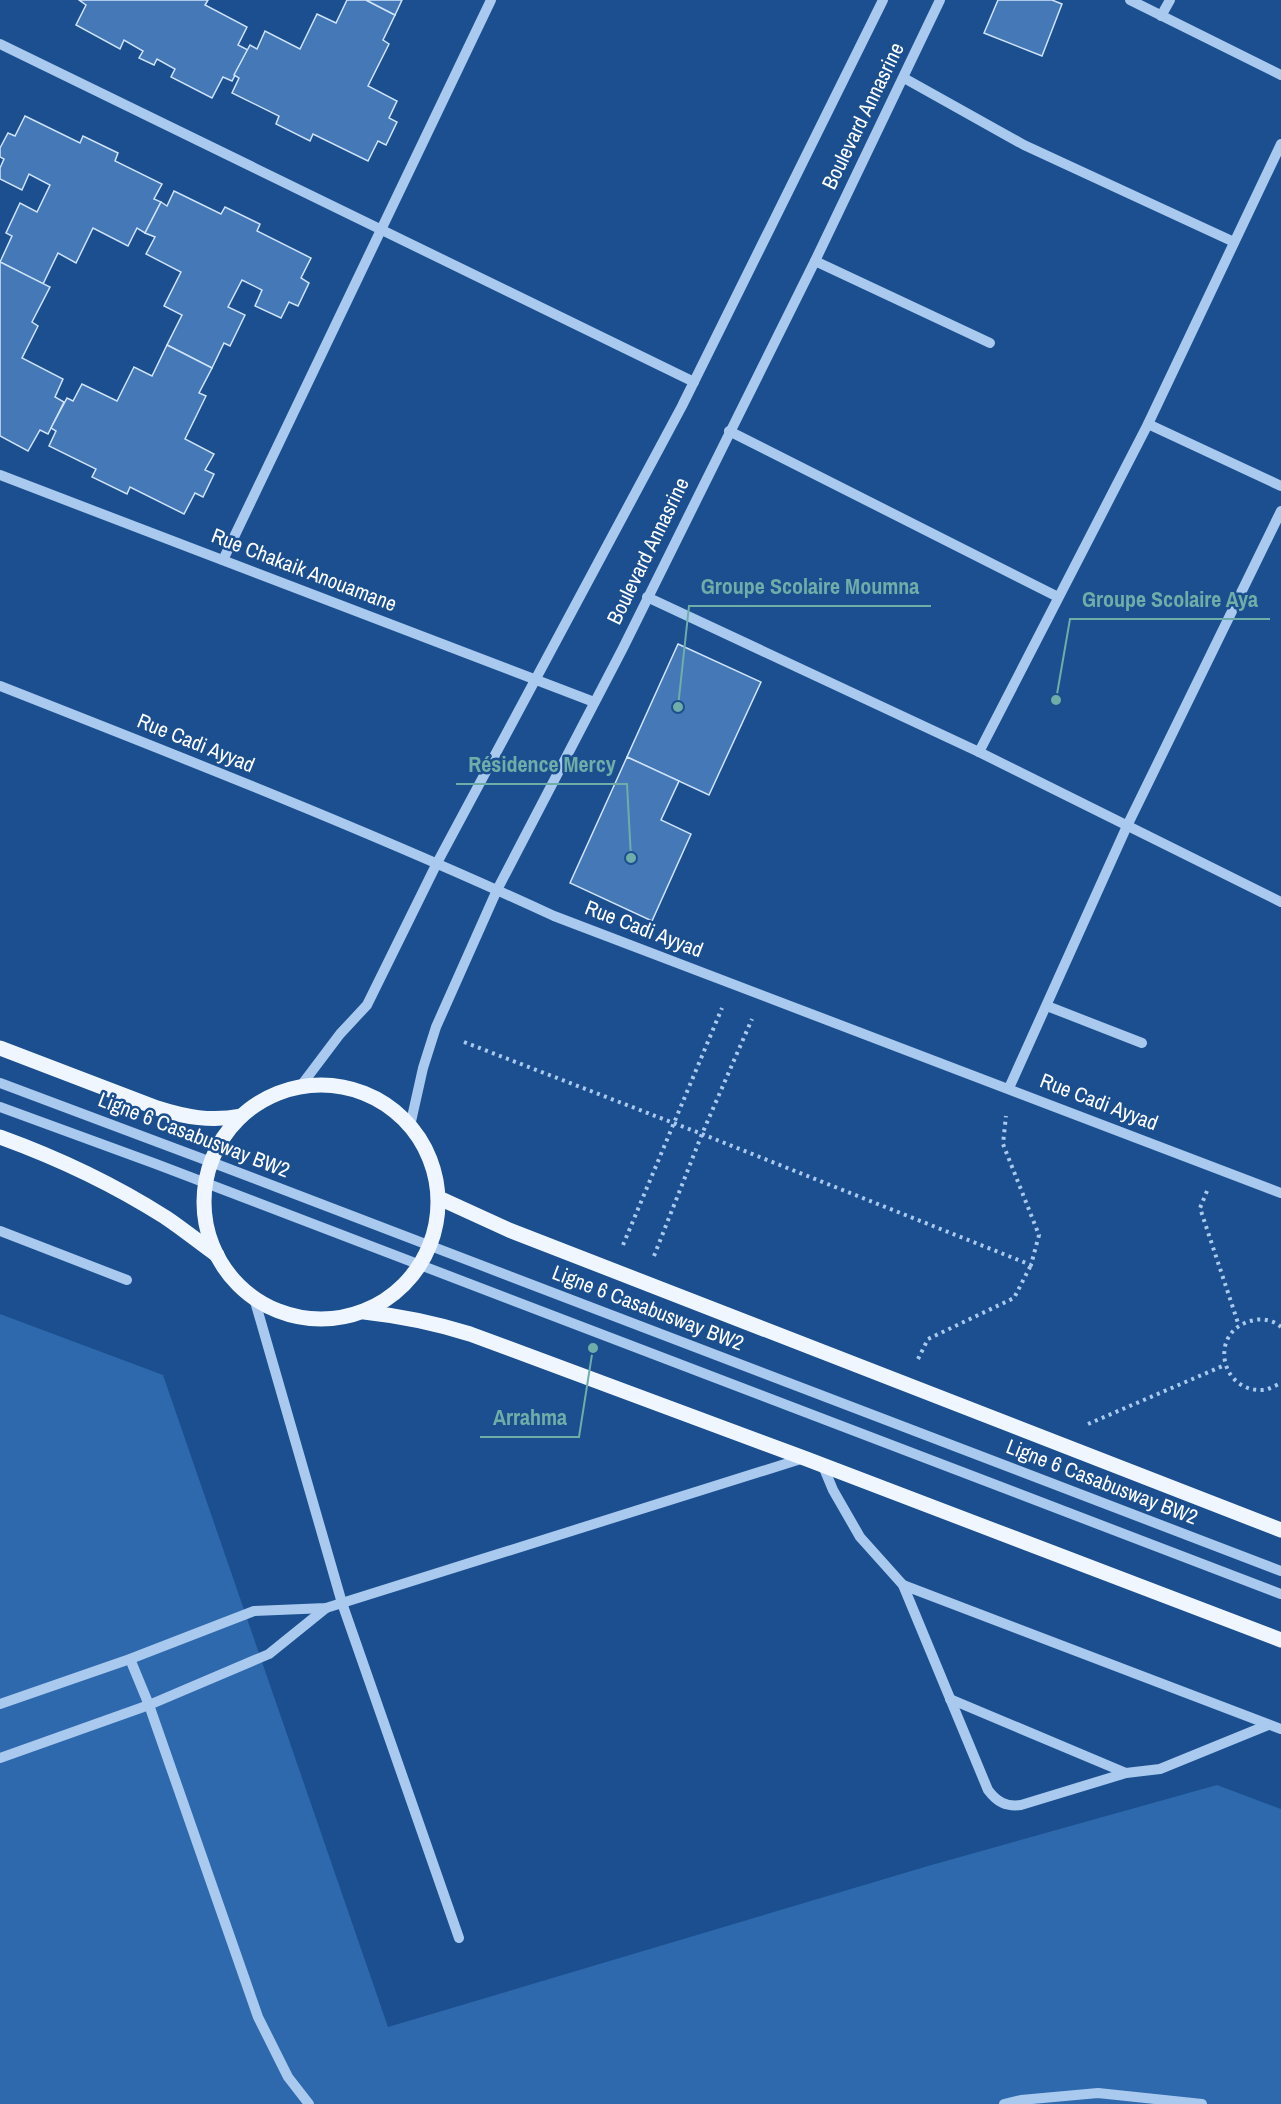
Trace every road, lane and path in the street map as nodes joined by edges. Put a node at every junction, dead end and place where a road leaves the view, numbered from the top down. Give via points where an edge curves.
1 (491, 0) edge
2 (883, 0) edge
3 (940, 0) edge
4 (1130, 0) edge
5 (1170, 0) edge
6 (1161, 16) junction
7 (0, 44) edge
8 (1281, 75) edge
9 (904, 78) junction
10 (1281, 144) edge
11 (381, 230) junction
12 (1234, 242) junction
13 (815, 261) junction
14 (990, 342) dead end
15 (694, 382) junction
16 (1148, 424) junction
17 (729, 431) junction
18 (0, 475) edge
19 (1281, 486) edge
20 (1281, 511) edge
21 (223, 560) junction
22 (647, 597) junction
23 (1059, 597) junction
24 (534, 680) junction
25 (0, 686) edge
26 (594, 702) junction
27 (979, 752) junction
28 (1127, 826) junction
29 (437, 863) junction
30 (497, 890) junction
31 (1280, 897) edge
32 (732, 983) junction
33 (762, 994) junction
34 (1047, 1006) junction
35 (464, 1042) dead end
36 (1142, 1043) dead end
37 (0, 1048) edge
38 (0, 1083) edge
39 (300, 1087) junction
40 (1009, 1088) junction
41 (0, 1107) edge
42 (241, 1116) junction
43 (673, 1123) junction
44 (410, 1126) junction
45 (702, 1134) junction
46 (0, 1137) edge
47 (212, 1162) junction
48 (1216, 1168) junction
49 (205, 1183) junction
50 (1281, 1193) edge
51 (439, 1198) junction
52 (0, 1231) edge
53 (430, 1246) junction
54 (217, 1255) junction
55 (420, 1265) junction
56 (1031, 1265) junction
57 (613, 1270) junction
58 (127, 1280) dead end
59 (644, 1282) junction
60 (254, 1298) junction
61 (364, 1312) junction
62 (1239, 1326) junction
63 (1281, 1327) edge
64 (1225, 1365) junction
65 (1281, 1383) edge
66 (906, 1384) junction
67 (1072, 1448) junction
68 (804, 1458) junction
69 (823, 1466) junction
70 (1281, 1530) edge
71 (1281, 1571) edge
72 (903, 1585) junction
73 (1281, 1594) edge
74 (342, 1603) junction
75 (326, 1608) junction
76 (1281, 1640) edge
77 (130, 1659) junction
78 (950, 1699) junction
79 (0, 1704) edge
80 (149, 1705) junction
81 (1268, 1725) junction
82 (1281, 1729) edge
83 (0, 1758) edge
84 (1126, 1773) junction
85 (459, 1938) dead end
86 (309, 2104) edge
87 (1004, 2104) edge
88 (1202, 2104) edge

1 - 11 street
2 - 15 street, Boulevard Annasrine
3 - 9 street, Boulevard Annasrine
4 - 6 street
5 - 6 street
6 - 8 street
7 - 11 street
9 - 12 street via 1024,145
9 - 13 street, Boulevard Annasrine
10 - 12 street
11 - 15 street
11 - 21 street
12 - 16 street
13 - 14 street
13 - 17 street, Boulevard Annasrine
15 - 24 street, Boulevard Annasrine
16 - 19 street
16 - 23 street
17 - 22 street, Boulevard Annasrine
17 - 23 street
18 - 21 street, Rue Chakaik Anouamane
20 - 28 street
21 - 24 street, Rue Chakaik Anouamane
22 - 26 street, Boulevard Annasrine
22 - 27 street
23 - 27 street
24 - 26 street, Rue Chakaik Anouamane
24 - 29 street, Boulevard Annasrine
25 - 29 street, Rue Cadi Ayyad
26 - 30 street, Boulevard Annasrine
27 - 28 street
28 - 31 street
28 - 34 street
29 - 30 street, Rue Cadi Ayyad
29 - 39 street, Boulevard Annasrine via 367,1005
30 - 32 street, Rue Cadi Ayyad via 554,916
30 - 44 street, Boulevard Annasrine via 436,1027
32 - 33 street, Rue Cadi Ayyad
32 - 43 path
33 - 40 street, Rue Cadi Ayyad
33 - 45 path
34 - 36 street
34 - 40 street
35 - 43 path
37 - 42 main road via 183,1117
38 - 47 street, Ligne 6 Casabusway BW2
39 - 42 main road via 269,1097
39 - 44 main road via 341,1086 360,1092 379,1100
40 - 48 street, Rue Cadi Ayyad
40 - 56 path via 1003,1144 1039,1235
41 - 49 street, Ligne 6 Casabusway BW2
42 - 47 main road via 218,1146
43 - 45 path
43 - 57 path
44 - 51 main road via 431,1160
45 - 56 path
45 - 59 path
46 - 54 main road via 112,1186
47 - 49 main road
47 - 53 street, Ligne 6 Casabusway BW2
48 - 50 street, Rue Cadi Ayyad
48 - 62 path via 1200,1208
49 - 54 main road via 206,1219
49 - 55 street, Ligne 6 Casabusway BW2
51 - 53 main road
51 - 57 main road
52 - 58 street
53 - 55 main road
53 - 71 street, Ligne 6 Casabusway BW2
54 - 60 main road
55 - 61 main road via 405,1285
55 - 73 street, Ligne 6 Casabusway BW2
56 - 66 path via 1014,1298 928,1339
57 - 59 main road
59 - 66 main road
60 - 61 main road via 289,1315 308,1318 327,1319
60 - 74 street
61 - 68 main road via 401,1316 470,1334
62 - 63 path via 1261,1319
62 - 64 path via 1231,1332 1224,1348
64 - 65 path via 1234,1380 1249,1389 1266,1390
64 - 67 path via 1082,1426
66 - 67 main road
67 - 70 main road
68 - 69 main road
68 - 74 street
69 - 72 street via 860,1537
69 - 76 main road
72 - 78 street
72 - 81 street
74 - 75 street
74 - 85 street
75 - 77 street via 255,1611
75 - 80 street via 269,1654
77 - 79 street
77 - 80 street
78 - 84 street
78 - 84 street via 987,1790 995,1800 1013,1806
80 - 83 street
80 - 86 street via 258,2017 288,2077
81 - 82 street
81 - 84 street via 1160,1769
87 - 88 street via 1098,2093

